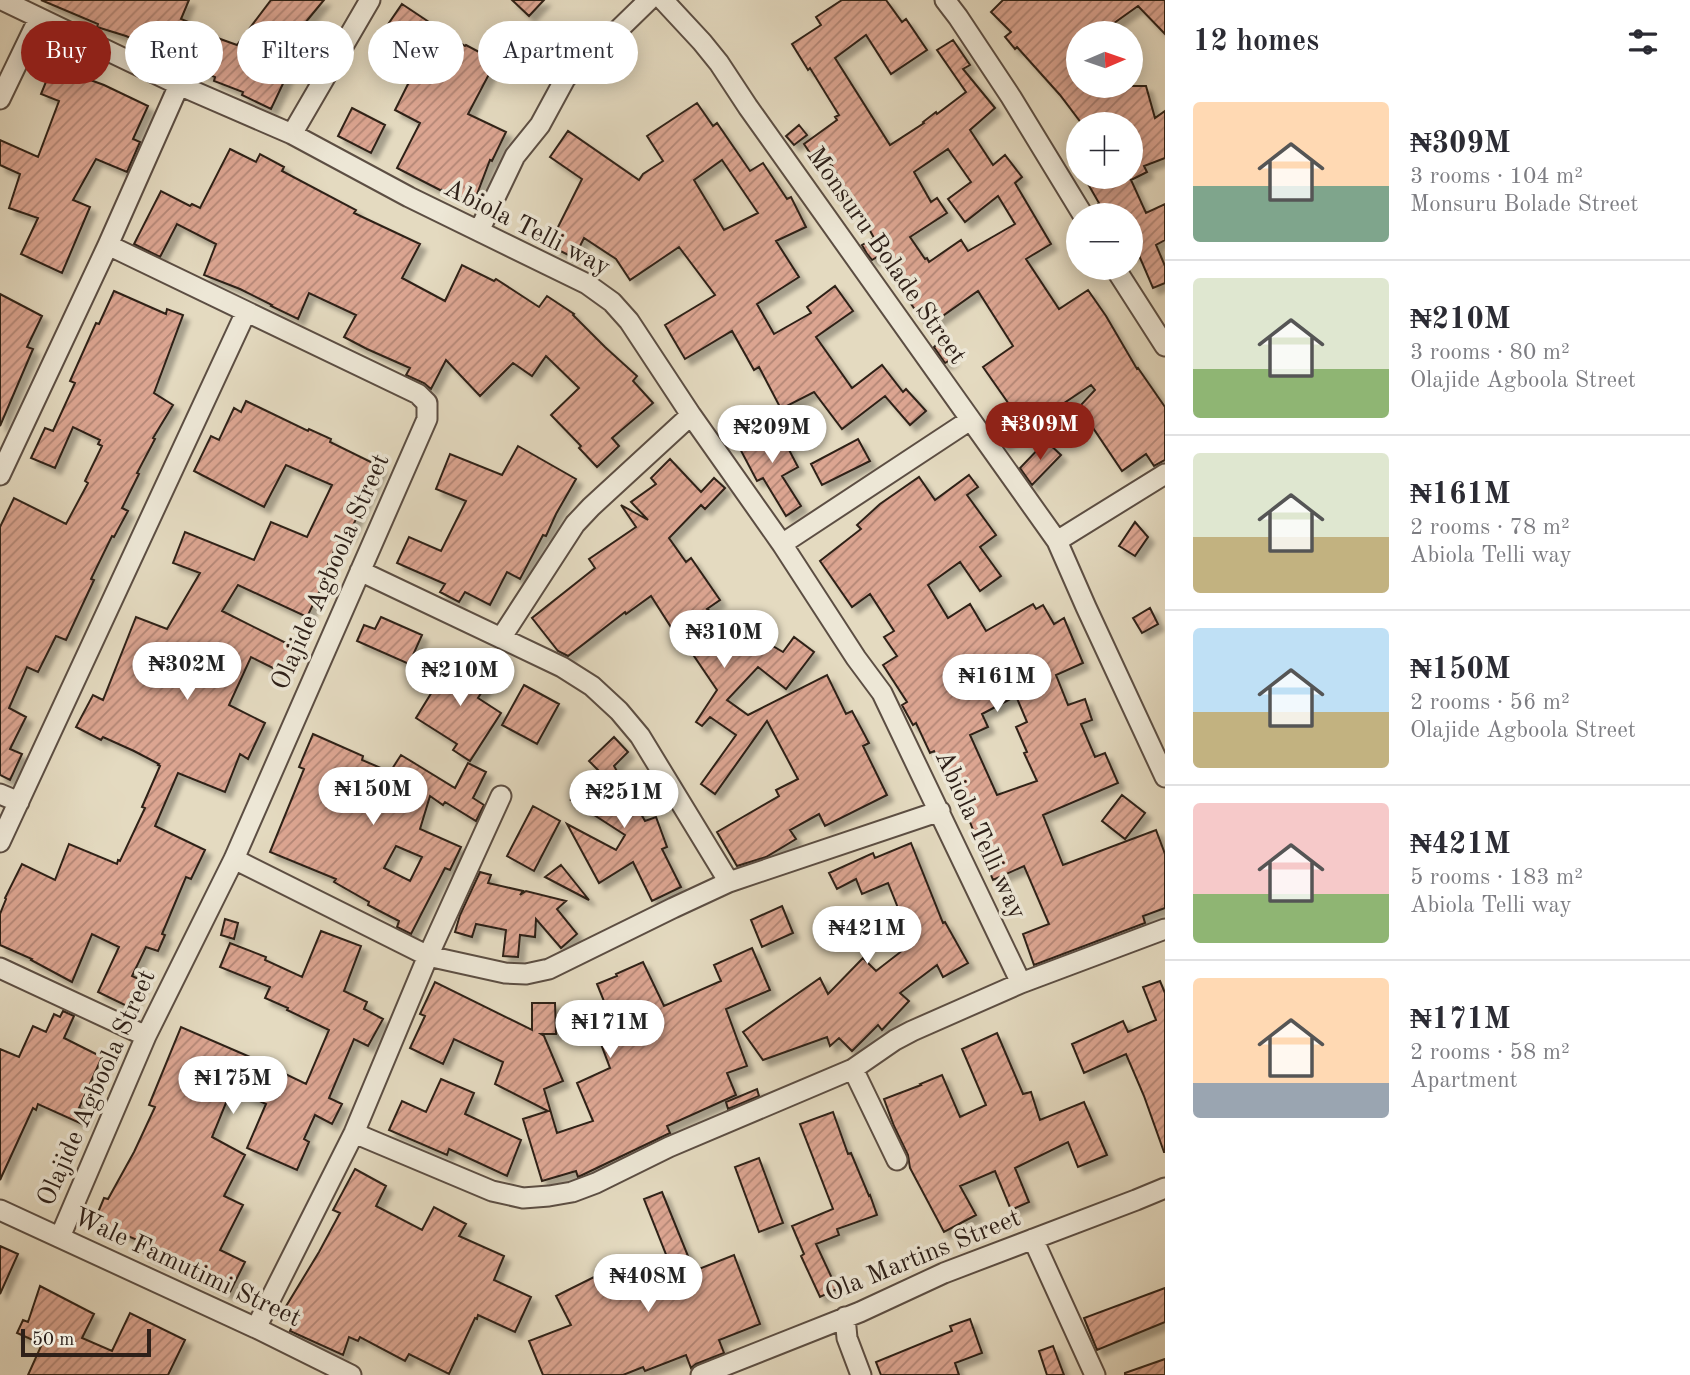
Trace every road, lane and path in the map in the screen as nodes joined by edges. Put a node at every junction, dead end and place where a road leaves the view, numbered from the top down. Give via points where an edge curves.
1 (2, 0) edge
2 (370, 0) edge
3 (649, 0) edge
4 (663, 0) edge
5 (945, 0) edge
6 (38, 18) junction
7 (179, 85) junction
8 (0, 99) edge
9 (292, 134) junction
10 (1076, 203) edge
11 (479, 231) junction
12 (108, 245) junction
13 (1123, 280) edge
14 (247, 312) junction
15 (1165, 346) edge
16 (691, 415) junction
17 (970, 420) junction
18 (1165, 474) edge
19 (0, 475) edge
20 (1057, 541) junction
21 (782, 544) junction
22 (360, 571) junction
23 (501, 638) junction
24 (1165, 777) edge
25 (0, 794) edge
26 (501, 796) dead end
27 (19, 802) junction
28 (940, 811) junction
29 (0, 842) edge
30 (234, 859) junction
31 (729, 882) junction
32 (1165, 929) edge
33 (428, 956) junction
34 (0, 968) edge
35 (1021, 983) junction
36 (146, 1036) junction
37 (853, 1069) junction
38 (354, 1133) junction
39 (897, 1160) dead end
40 (1165, 1188) edge
41 (0, 1210) edge
42 (60, 1237) junction
43 (1033, 1240) junction
44 (845, 1317) junction
45 (256, 1328) junction
46 (351, 1375) edge
47 (701, 1375) edge
48 (861, 1375) edge
49 (1096, 1375) edge

1 - 6 street, Abiola Telli way
2 - 9 street
3 - 11 street via 565,79 540,125 515,156
4 - 17 street, Monsuru Bolade Street via 719,63
5 - 10 street
6 - 7 street, Abiola Telli way
6 - 8 street
7 - 9 street, Abiola Telli way
7 - 12 street
9 - 11 street, Abiola Telli way
11 - 16 street, Abiola Telli way via 587,284 612,302
12 - 14 street, Olajide Agboola Street
12 - 19 street
13 - 15 street
14 - 22 street, Olajide Agboola Street via 418,394 426,403 427,419
14 - 27 street
16 - 21 street, Abiola Telli way
16 - 23 street via 575,524
17 - 20 street, Monsuru Bolade Street
17 - 21 street
18 - 20 street
20 - 24 street, Monsuru Bolade Street
21 - 28 street, Abiola Telli way via 882,693
22 - 23 street
22 - 30 street, Olajide Agboola Street
23 - 31 street via 562,667 619,711 640,736
25 - 27 street
26 - 33 street
27 - 29 street
28 - 31 street
28 - 35 street, Abiola Telli way
30 - 33 street
30 - 36 street, Olajide Agboola Street
31 - 33 street via 549,969 505,974
32 - 35 street
33 - 38 street
34 - 36 street
35 - 37 street via 912,1031
36 - 42 street, Olajide Agboola Street
37 - 38 street via 596,1183 549,1196 523,1198 492,1191
37 - 39 street
38 - 45 street
40 - 43 street, Ola Martins Street
41 - 42 street, Wale Famutimi Street
42 - 45 street, Wale Famutimi Street
43 - 44 street, Ola Martins Street
43 - 49 street
44 - 47 street, Ola Martins Street
44 - 48 street via 847,1338
45 - 46 street, Wale Famutimi Street

